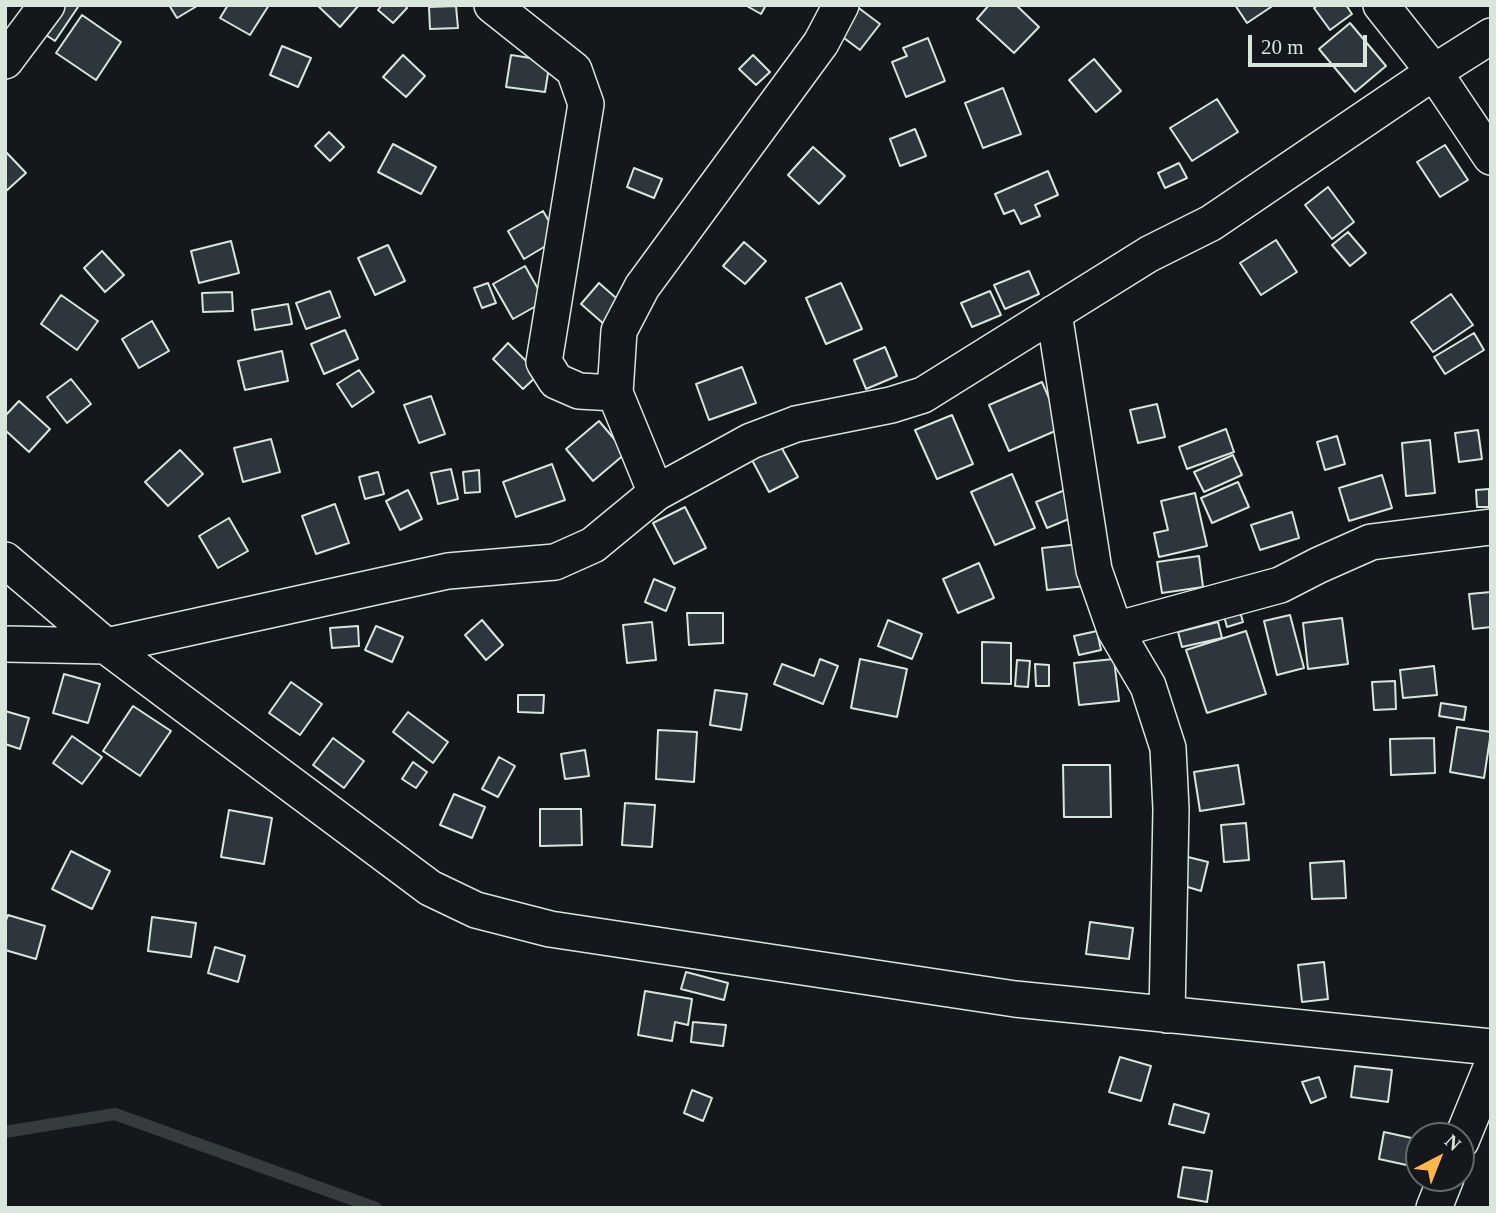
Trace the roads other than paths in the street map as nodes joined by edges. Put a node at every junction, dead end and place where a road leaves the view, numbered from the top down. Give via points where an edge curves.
1 (47, 5) edge
2 (492, 5) edge
3 (841, 5) edge
4 (1381, 5) edge
5 (1491, 36) edge
6 (5, 61) edge
7 (1434, 72) junction
8 (1491, 157) edge
9 (1054, 313) junction
10 (615, 393) junction
11 (656, 493) junction
12 (1491, 527) edge
13 (5, 559) edge
14 (1115, 631) junction
15 (5, 644) edge
16 (106, 646) junction
17 (1167, 1015) junction
18 (1491, 1047) edge
19 (1491, 1068) edge
20 (1469, 1122) edge

1 - 6 street
2 - 10 street via 574,71 586,104 544,362 556,381 579,391
3 - 10 street via 821,43 642,287 619,331
4 - 7 street
5 - 7 street
7 - 8 street
7 - 9 street via 1211,223 1149,254
9 - 11 street via 923,395 796,424 751,441
9 - 14 street via 1094,570
10 - 11 street
11 - 16 street via 593,545 555,562 448,571
12 - 14 street via 1371,542 1280,585
13 - 16 street
14 - 17 street via 1148,686 1168,748
15 - 16 street
16 - 17 street via 430,888 476,910 550,929 1014,999
17 - 18 street
19 - 20 street

